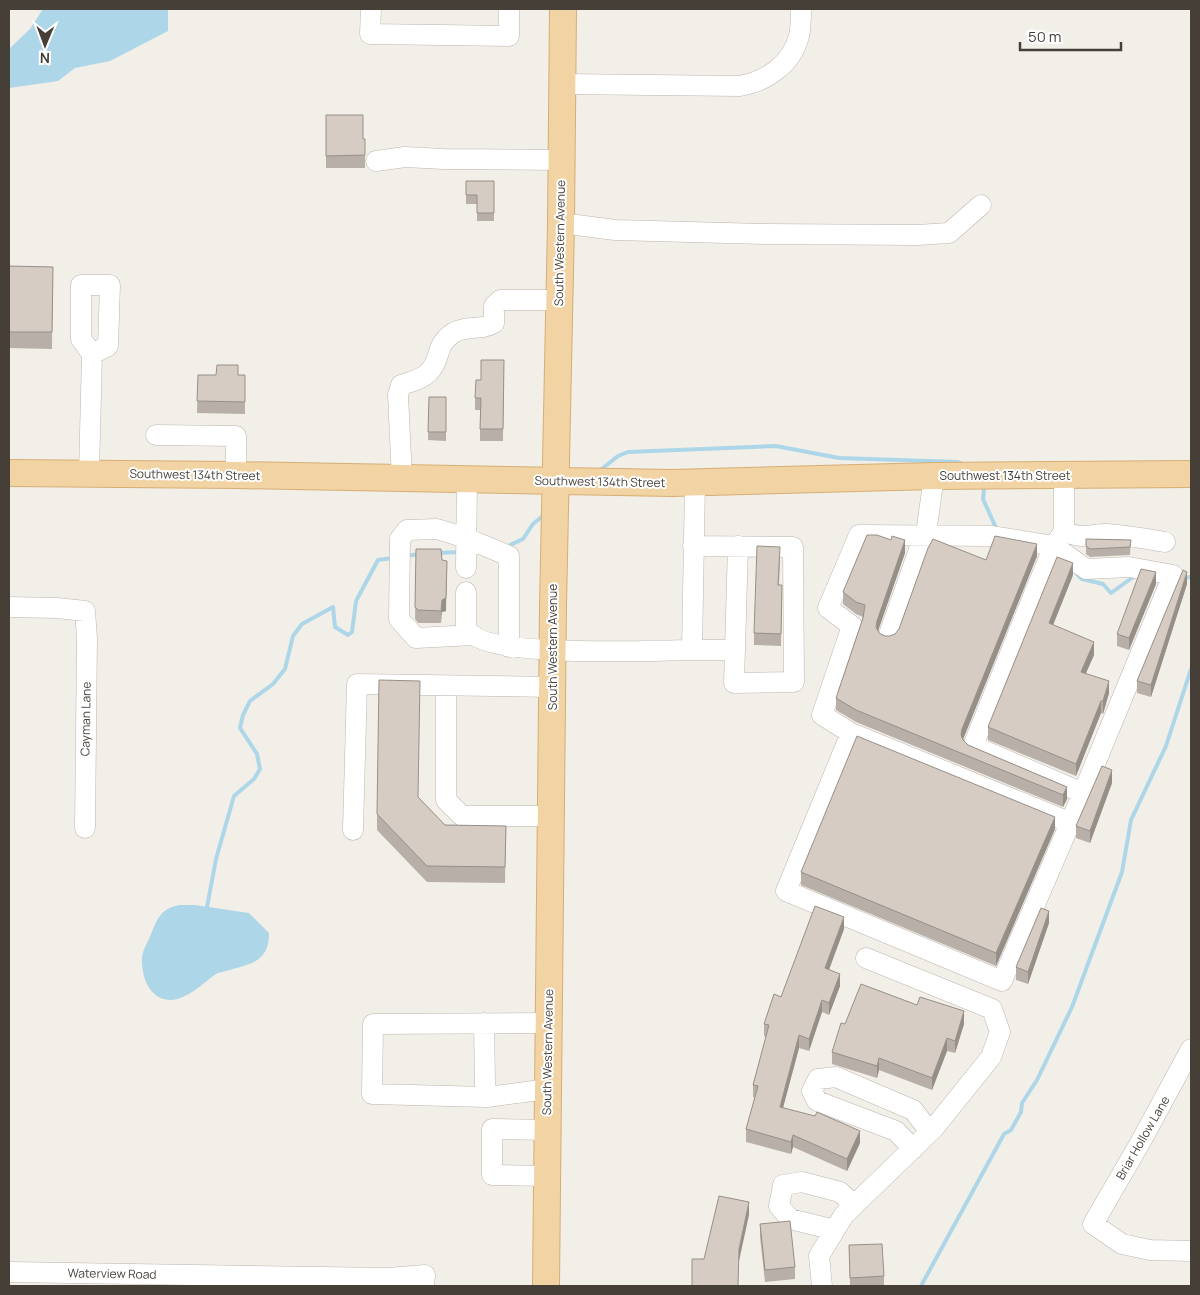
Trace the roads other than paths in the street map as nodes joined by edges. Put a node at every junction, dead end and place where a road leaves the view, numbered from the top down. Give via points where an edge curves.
1 (371, 9) edge
2 (510, 9) edge
3 (563, 9) edge
4 (801, 9) edge
5 (563, 84) junction
6 (562, 160) junction
7 (376, 161) dead end
8 (981, 205) dead end
9 (561, 223) junction
10 (560, 300) junction
11 (92, 354) dead end
12 (156, 435) dead end
13 (9, 473) edge
14 (89, 474) junction
15 (1191, 474) edge
16 (236, 475) junction
17 (934, 476) junction
18 (1064, 476) junction
19 (402, 478) junction
20 (467, 480) junction
21 (555, 482) junction
22 (695, 482) junction
23 (924, 535) junction
24 (466, 538) junction
25 (1059, 539) junction
26 (1165, 542) dead end
27 (693, 546) junction
28 (738, 546) junction
29 (466, 568) dead end
30 (466, 592) dead end
31 (9, 607) edge
32 (473, 635) junction
33 (888, 637) edge
34 (508, 647) junction
35 (553, 650) junction
36 (692, 650) junction
37 (735, 650) junction
38 (446, 686) junction
39 (552, 687) junction
40 (851, 733) junction
41 (1083, 794) junction
42 (551, 816) junction
43 (1069, 822) junction
44 (85, 828) dead end
45 (353, 830) dead end
46 (866, 958) dead end
47 (484, 1023) junction
48 (549, 1023) junction
49 (1191, 1050) edge
50 (1184, 1081) edge
51 (548, 1089) junction
52 (487, 1097) junction
53 (548, 1130) junction
54 (930, 1132) junction
55 (913, 1149) junction
56 (547, 1176) junction
57 (854, 1205) junction
58 (835, 1230) junction
59 (1191, 1251) edge
60 (9, 1272) edge
61 (424, 1281) edge
62 (546, 1286) edge
63 (822, 1286) edge

1 - 2 street via 370,34 509,36
3 - 5 main road, South Western Avenue
4 - 5 street via 799,36 788,59 772,74 753,84
5 - 6 main road, South Western Avenue
6 - 7 street via 405,157
6 - 9 main road, South Western Avenue
8 - 9 street via 949,233 917,235 616,230
9 - 10 main road, South Western Avenue
10 - 19 street via 500,300 494,306 494,323 488,327 455,331 442,342 429,373 401,386 398,396
10 - 21 main road, South Western Avenue
11 - 14 street
12 - 16 street via 236,436
13 - 14 main road, Southwest 134th Street
14 - 16 main road, Southwest 134th Street
15 - 18 main road, Southwest 134th Street
16 - 19 main road, Southwest 134th Street
17 - 18 main road, Southwest 134th Street
17 - 22 main road, Southwest 134th Street
17 - 23 street
18 - 25 street
19 - 20 main road, Southwest 134th Street
20 - 21 main road, Southwest 134th Street
20 - 24 street
21 - 22 main road, Southwest 134th Street
21 - 35 main road, South Western Avenue
22 - 27 street
23 - 25 street
23 - 33 street
23 - 40 street via 859,535 828,608 852,626 822,715
24 - 29 street
24 - 32 street via 437,529 408,530 400,539 399,619 416,638
24 - 34 street via 509,556
25 - 26 street via 1104,534
25 - 41 street via 973,746
25 - 41 street via 1086,569 1129,568 1173,576
27 - 28 street
27 - 36 street
28 - 37 street
28 - 37 street via 793,547 794,682 734,683
30 - 32 street via 466,627
31 - 44 street, Cayman Lane via 85,611
32 - 34 street
34 - 35 street
35 - 36 street
35 - 39 main road, South Western Avenue
36 - 37 street
38 - 39 street
38 - 42 street via 446,800 462,816
38 - 45 street via 357,684
39 - 42 main road, South Western Avenue
40 - 43 street
40 - 43 street via 786,890 1002,981
41 - 43 street
42 - 48 main road, South Western Avenue
46 - 54 street via 992,1008 1000,1032 991,1057
47 - 48 street
47 - 52 street
47 - 52 street via 373,1024 372,1094
48 - 51 main road, South Western Avenue
49 - 50 street, Briar Hollow Lane
50 - 59 street, Briar Hollow Lane via 1092,1224 1122,1244 1150,1250
51 - 52 street
51 - 53 main road, South Western Avenue
53 - 56 main road, South Western Avenue
53 - 56 street via 492,1129 492,1174
54 - 55 street
54 - 55 street via 913,1110 836,1077 818,1079 812,1091 817,1102 896,1131
55 - 57 street
56 - 62 main road, South Western Avenue
57 - 58 street
57 - 58 street via 840,1192 802,1182 783,1186 779,1206 790,1219
58 - 63 street via 819,1256
60 - 61 street, Waterview Road

